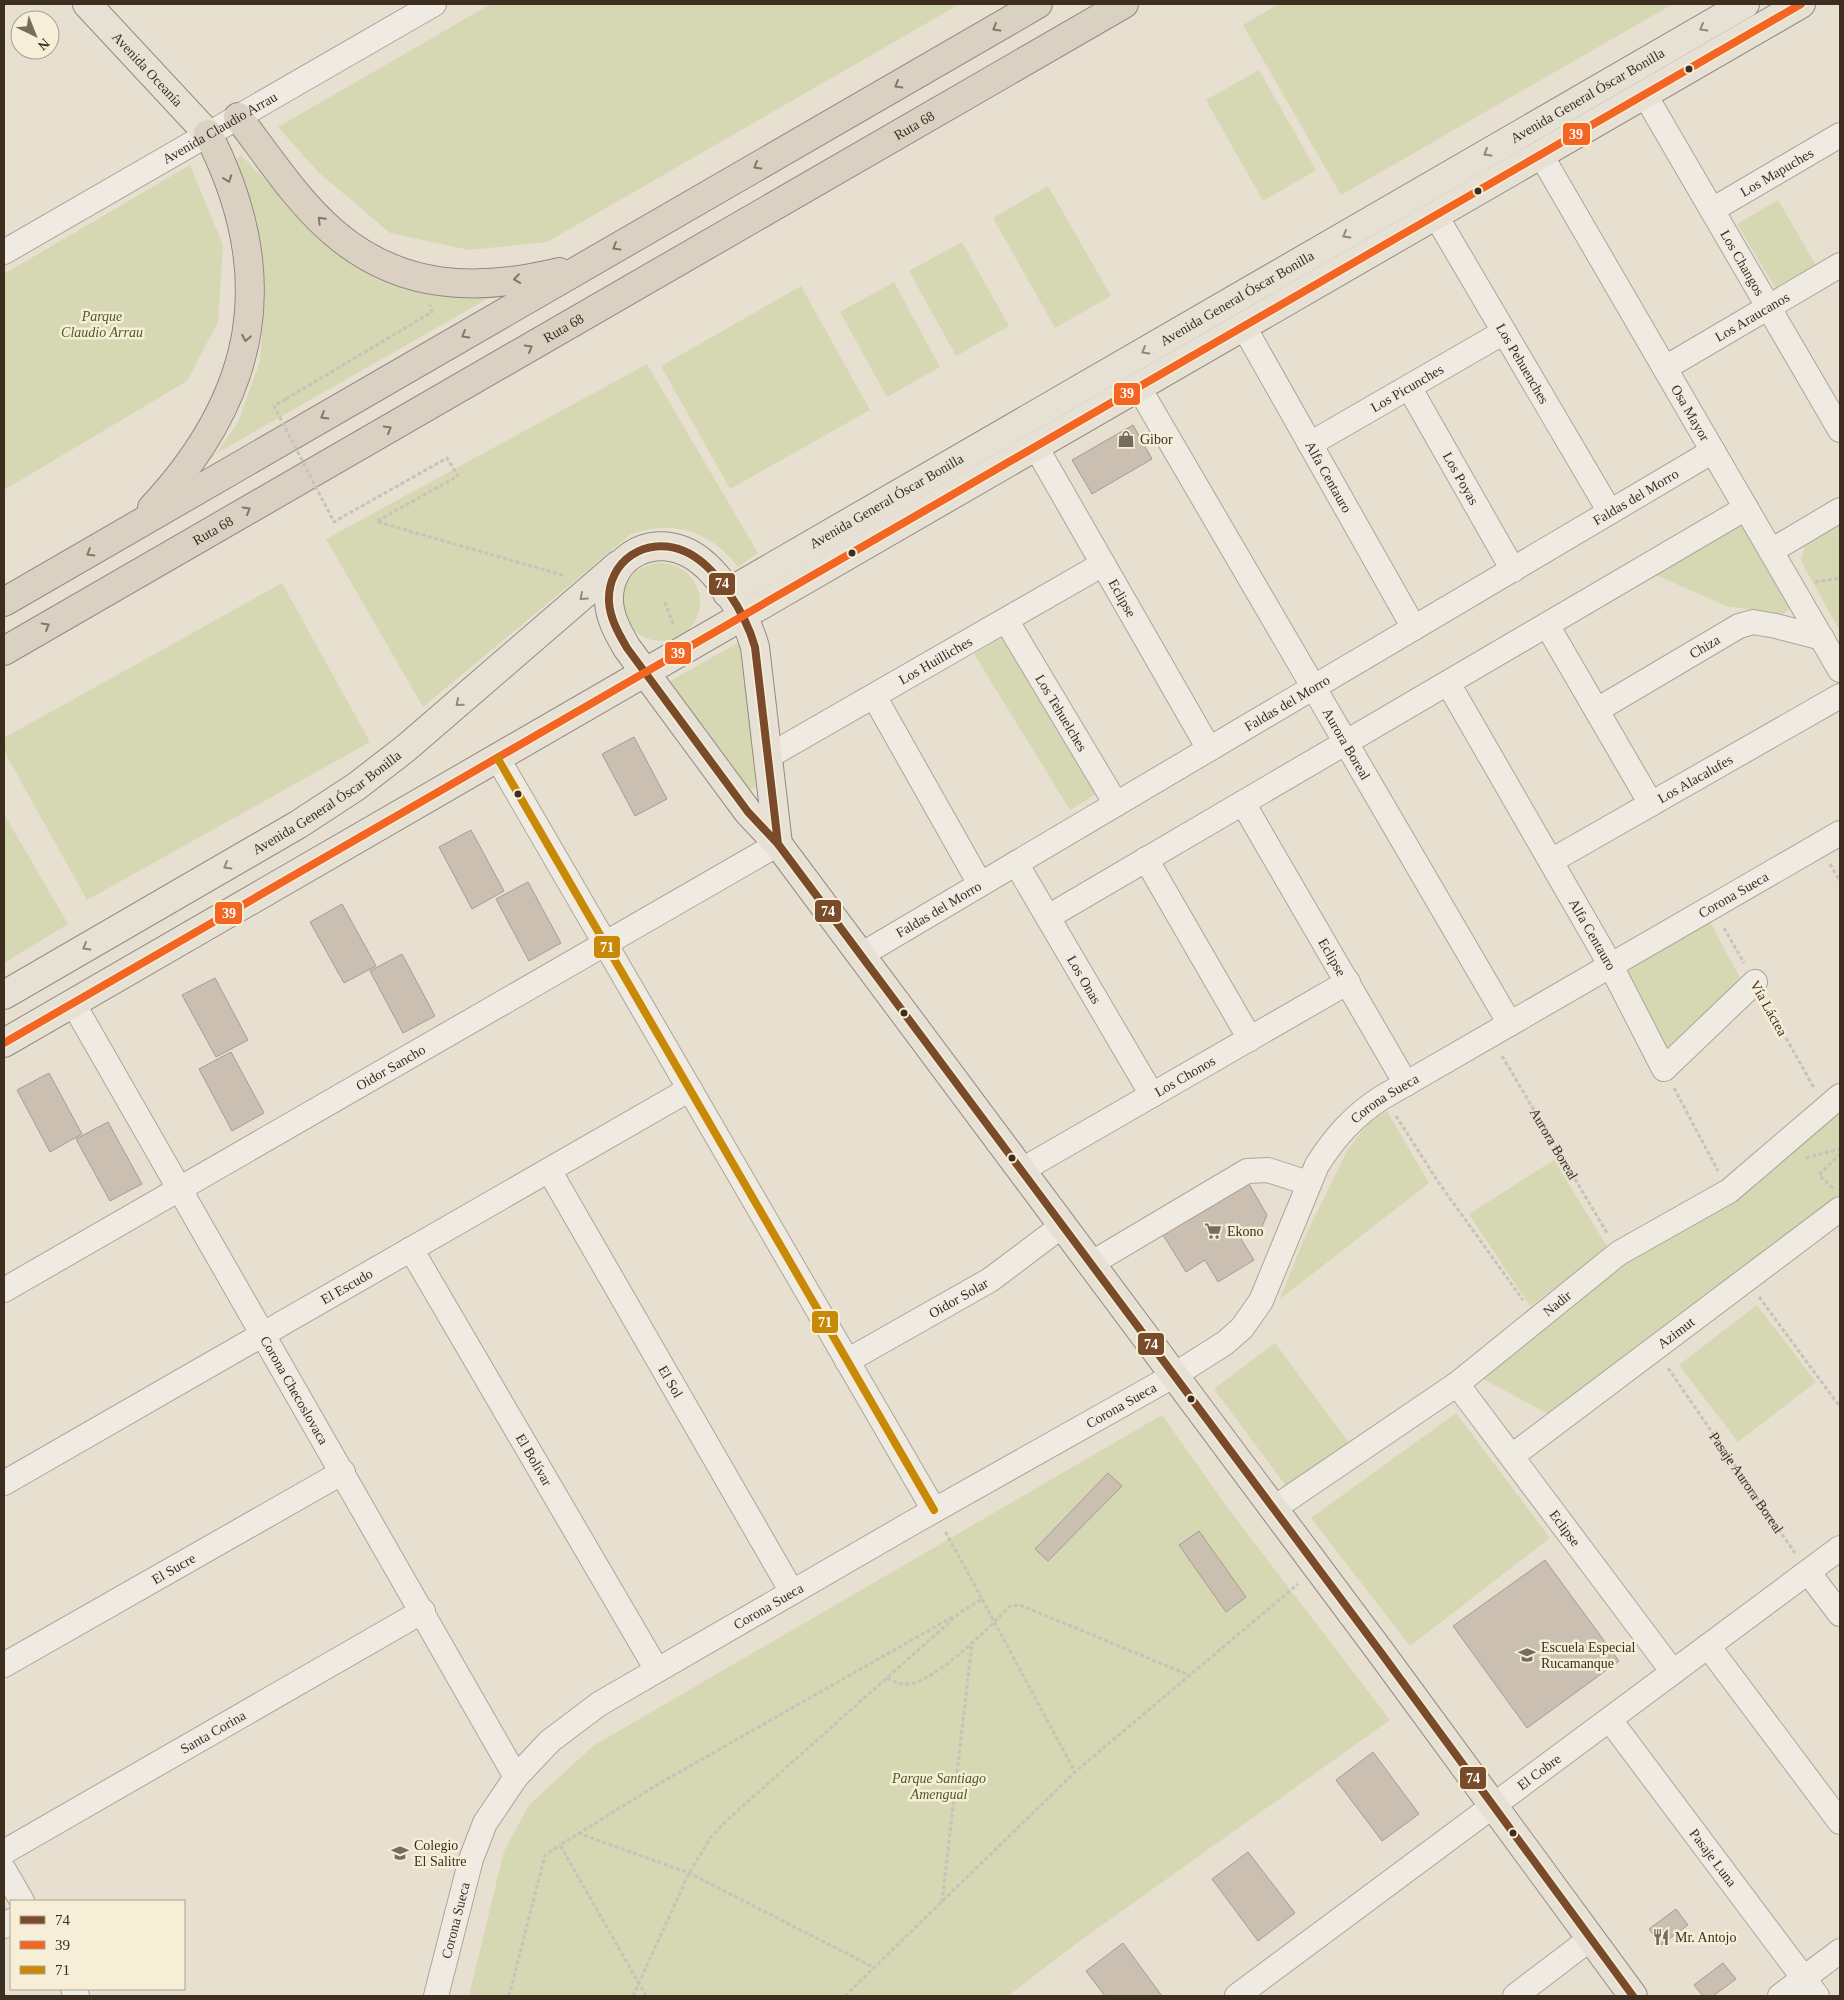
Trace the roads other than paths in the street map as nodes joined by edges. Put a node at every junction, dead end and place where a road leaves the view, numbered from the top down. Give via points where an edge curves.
1 (87, 4) edge
2 (434, 4) edge
3 (1038, 4) edge
4 (1124, 4) edge
5 (1745, 4) edge
6 (1802, 4) edge
7 (1645, 95) junction
8 (238, 117) junction
9 (208, 134) junction
10 (1840, 135) edge
11 (1541, 155) junction
12 (295, 191) junction
13 (1712, 210) junction
14 (1436, 216) junction
15 (4, 252) edge
16 (1840, 265) edge
17 (582, 266) junction
18 (1769, 307) junction
19 (1244, 326) junction
20 (1504, 332) junction
21 (1665, 368) junction
22 (1409, 387) junction
23 (1139, 388) junction
24 (1840, 430) edge
25 (1310, 444) junction
26 (1036, 447) junction
27 (1713, 451) junction
28 (1746, 508) junction
29 (1840, 510) edge
30 (1610, 512) junction
31 (132, 528) junction
32 (1771, 552) junction
33 (619, 564) junction
34 (1103, 564) junction
35 (1513, 570) junction
36 (727, 593) junction
37 (4, 602) edge
38 (744, 616) junction
39 (1006, 620) junction
40 (1547, 625) junction
41 (1414, 628) junction
42 (1822, 638) junction
43 (4, 651) edge
44 (1840, 670) edge
45 (646, 673) junction
46 (1448, 683) junction
47 (1313, 687) junction
48 (874, 696) junction
49 (1840, 696) edge
50 (1597, 710) junction
51 (1346, 742) junction
52 (1210, 749) junction
53 (769, 756) junction
54 (498, 759) junction
55 (1243, 803) junction
56 (1116, 804) junction
57 (1651, 804) junction
58 (1840, 834) edge
59 (778, 844) junction
60 (1146, 859) junction
61 (1551, 861) junction
62 (1016, 863) junction
63 (980, 884) junction
64 (1048, 917) junction
65 (605, 944) junction
66 (861, 955) junction
67 (1611, 966) junction
68 (1348, 982) junction
69 (1755, 982) road end
70 (4, 995) edge
71 (73, 1003) junction
72 (1500, 1030) junction
73 (1250, 1039) junction
74 (4, 1043) edge
75 (1406, 1084) junction
76 (690, 1089) junction
77 (1152, 1095) junction
78 (1833, 1102) edge
79 (549, 1170) junction
80 (1022, 1170) junction
81 (1308, 1183) junction
82 (180, 1188) junction
83 (1838, 1200) edge
84 (1064, 1225) junction
85 (411, 1249) junction
86 (1092, 1263) junction
87 (4, 1290) edge
88 (264, 1334) junction
89 (847, 1361) junction
90 (1173, 1376) junction
91 (1458, 1384) junction
92 (1512, 1456) junction
93 (343, 1472) junction
94 (4, 1483) edge
95 (1273, 1509) junction
96 (934, 1510) junction
97 (1840, 1548) edge
98 (1808, 1572) junction
99 (792, 1592) junction
100 (423, 1610) junction
101 (1840, 1614) edge
102 (1708, 1646) junction
103 (4, 1665) edge
104 (657, 1670) junction
105 (1673, 1672) junction
106 (1610, 1720) junction
107 (516, 1777) junction
108 (1493, 1807) junction
109 (1840, 1822) edge
110 (4, 1852) edge
111 (4, 1870) edge
112 (21, 1900) edge
113 (1590, 1939) junction
114 (1840, 1951) edge
115 (1810, 1987) edge
116 (436, 1996) edge
117 (1237, 1996) edge
118 (1515, 1996) edge
119 (1633, 1996) edge
120 (1780, 1996) edge

1 - 9 main road, Avenida Oceanía
2 - 8 street, Avenida Claudio Arrau
3 -> 17 highway
43 -> 4 highway, Ruta 68
5 -> 36 main road, Avenida General Óscar Bonilla
6 - 7 main road, Avenida General Óscar Bonilla
7 - 11 main road, Avenida General Óscar Bonilla
7 - 13 street, Los Changos
8 - 9 street, Avenida Claudio Arrau
8 - 12 highway
9 - 12 highway via 254,158
9 - 15 street, Avenida Claudio Arrau
9 -> 31 highway via 222,162 239,214 250,279 247,332 233,385 210,433 180,477
10 - 13 street, Los Mapuches
11 - 14 main road, Avenida General Óscar Bonilla
11 - 21 street, Osa Mayor
17 -> 12 highway via 510,280 451,283 426,280 392,269 349,244 316,216
13 - 18 street, Los Changos
14 - 19 main road, Avenida General Óscar Bonilla
14 - 20 street, Los Pehuenches
16 - 18 street, Los Araucanos
17 -> 31 highway
18 - 21 street, Los Araucanos
18 - 24 street, Los Changos
19 - 23 main road, Avenida General Óscar Bonilla
19 - 25 street, Alfa Centauro
20 - 22 street, Los Picunches
20 - 30 street, Los Pehuenches
21 - 27 street, Osa Mayor
22 - 25 street, Los Picunches
22 - 35 street, Los Poyas
23 - 26 main road, Avenida General Óscar Bonilla
23 - 47 street, Aurora Boreal
25 - 41 street, Alfa Centauro
26 - 34 street, Eclipse
26 - 38 main road, Avenida General Óscar Bonilla
27 - 28 street, Osa Mayor
27 - 30 street, Faldas del Morro
28 - 32 street, Osa Mayor
28 - 40 street
29 - 32 street
30 - 35 street, Faldas del Morro
31 -> 37 highway
32 - 42 street, Osa Mayor
33 - 36 main road via 641,550 670,546 694,556
33 - 45 main road via 611,583 610,611 627,648
33 -> 70 main road, Avenida General Óscar Bonilla via 406,748 328,806
34 - 39 street, Los Huilliches
34 - 52 street, Eclipse
35 - 41 street, Faldas del Morro
36 - 38 main road
38 - 45 main road, Avenida General Óscar Bonilla
38 - 53 main road via 755,647
39 - 48 street, Los Huilliches
39 - 56 street, Los Tehuelches
40 - 46 street
40 - 50 street
41 - 47 street, Faldas del Morro
42 - 44 street, Osa Mayor
42 - 50 street, Chiza via 1753,622 1739,626
45 - 54 main road, Avenida General Óscar Bonilla
45 - 59 main road via 748,812
46 - 51 street
46 - 61 street, Alfa Centauro
47 - 51 street, Aurora Boreal
47 - 52 street, Faldas del Morro
48 - 53 street, Los Huilliches
48 - 63 street
49 - 57 street, Los Alacalufes
50 - 57 street
51 - 55 street
51 - 72 street, Aurora Boreal
52 - 56 street, Faldas del Morro
53 - 59 main road
54 - 65 street
54 - 71 main road, Avenida General Óscar Bonilla
55 - 60 street
55 - 68 street, Eclipse
56 - 62 street, Faldas del Morro
57 - 61 street, Los Alacalufes
58 - 67 street, Corona Sueca
59 - 65 street, Oidor Sancho
59 - 66 main road
60 - 64 street
60 - 73 street
61 - 67 street, Alfa Centauro
62 - 63 street, Faldas del Morro
62 - 64 street, Los Onas
63 - 66 street, Faldas del Morro
64 - 77 street, Los Onas
65 - 76 street
65 - 82 street, Oidor Sancho
66 - 80 main road
67 - 69 street, Alfa Centauro via 1664,1069
67 - 72 street, Corona Sueca
68 - 73 street, Los Chonos
68 - 75 street, Eclipse
71 - 74 main road, Avenida General Óscar Bonilla
71 - 82 street, Corona Checoslovaca
72 - 75 street, Corona Sueca
73 - 77 street, Los Chonos
75 - 81 street, Corona Sueca via 1353,1118 1317,1165
76 - 79 street, El Escudo
76 - 89 street
77 - 80 street, Los Chonos
78 - 91 street, Nadir via 1729,1191 1619,1253
79 - 85 street, El Escudo
79 - 99 street, El Sol
80 - 84 main road
81 - 86 street via 1268,1170 1247,1171
81 - 90 street, Corona Sueca via 1270,1284 1252,1315 1234,1336
82 - 87 street, Oidor Sancho
82 - 88 street, Corona Checoslovaca
83 - 92 street, Azimut via 1746,1280
84 - 86 main road
84 - 89 street, Oidor Solar via 990,1280
85 - 88 street, El Escudo
85 - 104 street, El Bolívar
86 - 90 main road
88 - 93 street, Corona Checoslovaca
88 - 94 street, El Escudo
89 - 96 street
90 - 95 main road
90 - 96 street, Corona Sueca
91 - 92 street, Eclipse
91 - 95 street, Nadir
92 - 105 street, Eclipse
93 - 100 street, Corona Checoslovaca
93 - 103 street, El Sucre
95 - 108 main road
96 - 99 street, Corona Sueca
97 - 98 street, El Cobre
98 - 101 street
98 - 102 street, El Cobre
99 - 104 street, Corona Sueca
100 - 107 street, Corona Checoslovaca
100 - 110 street, Santa Corina
102 - 105 street, El Cobre
102 - 109 street
104 - 107 street, Corona Sueca via 576,1719
105 - 106 street, El Cobre
106 - 108 street, El Cobre
106 - 115 street, Pasaje Luna
107 - 116 street, Corona Sueca via 499,1799 476,1844
108 - 113 main road
108 - 117 street, El Cobre
111 - 112 street
113 - 118 street
113 - 119 main road
114 - 115 street
115 - 120 street

